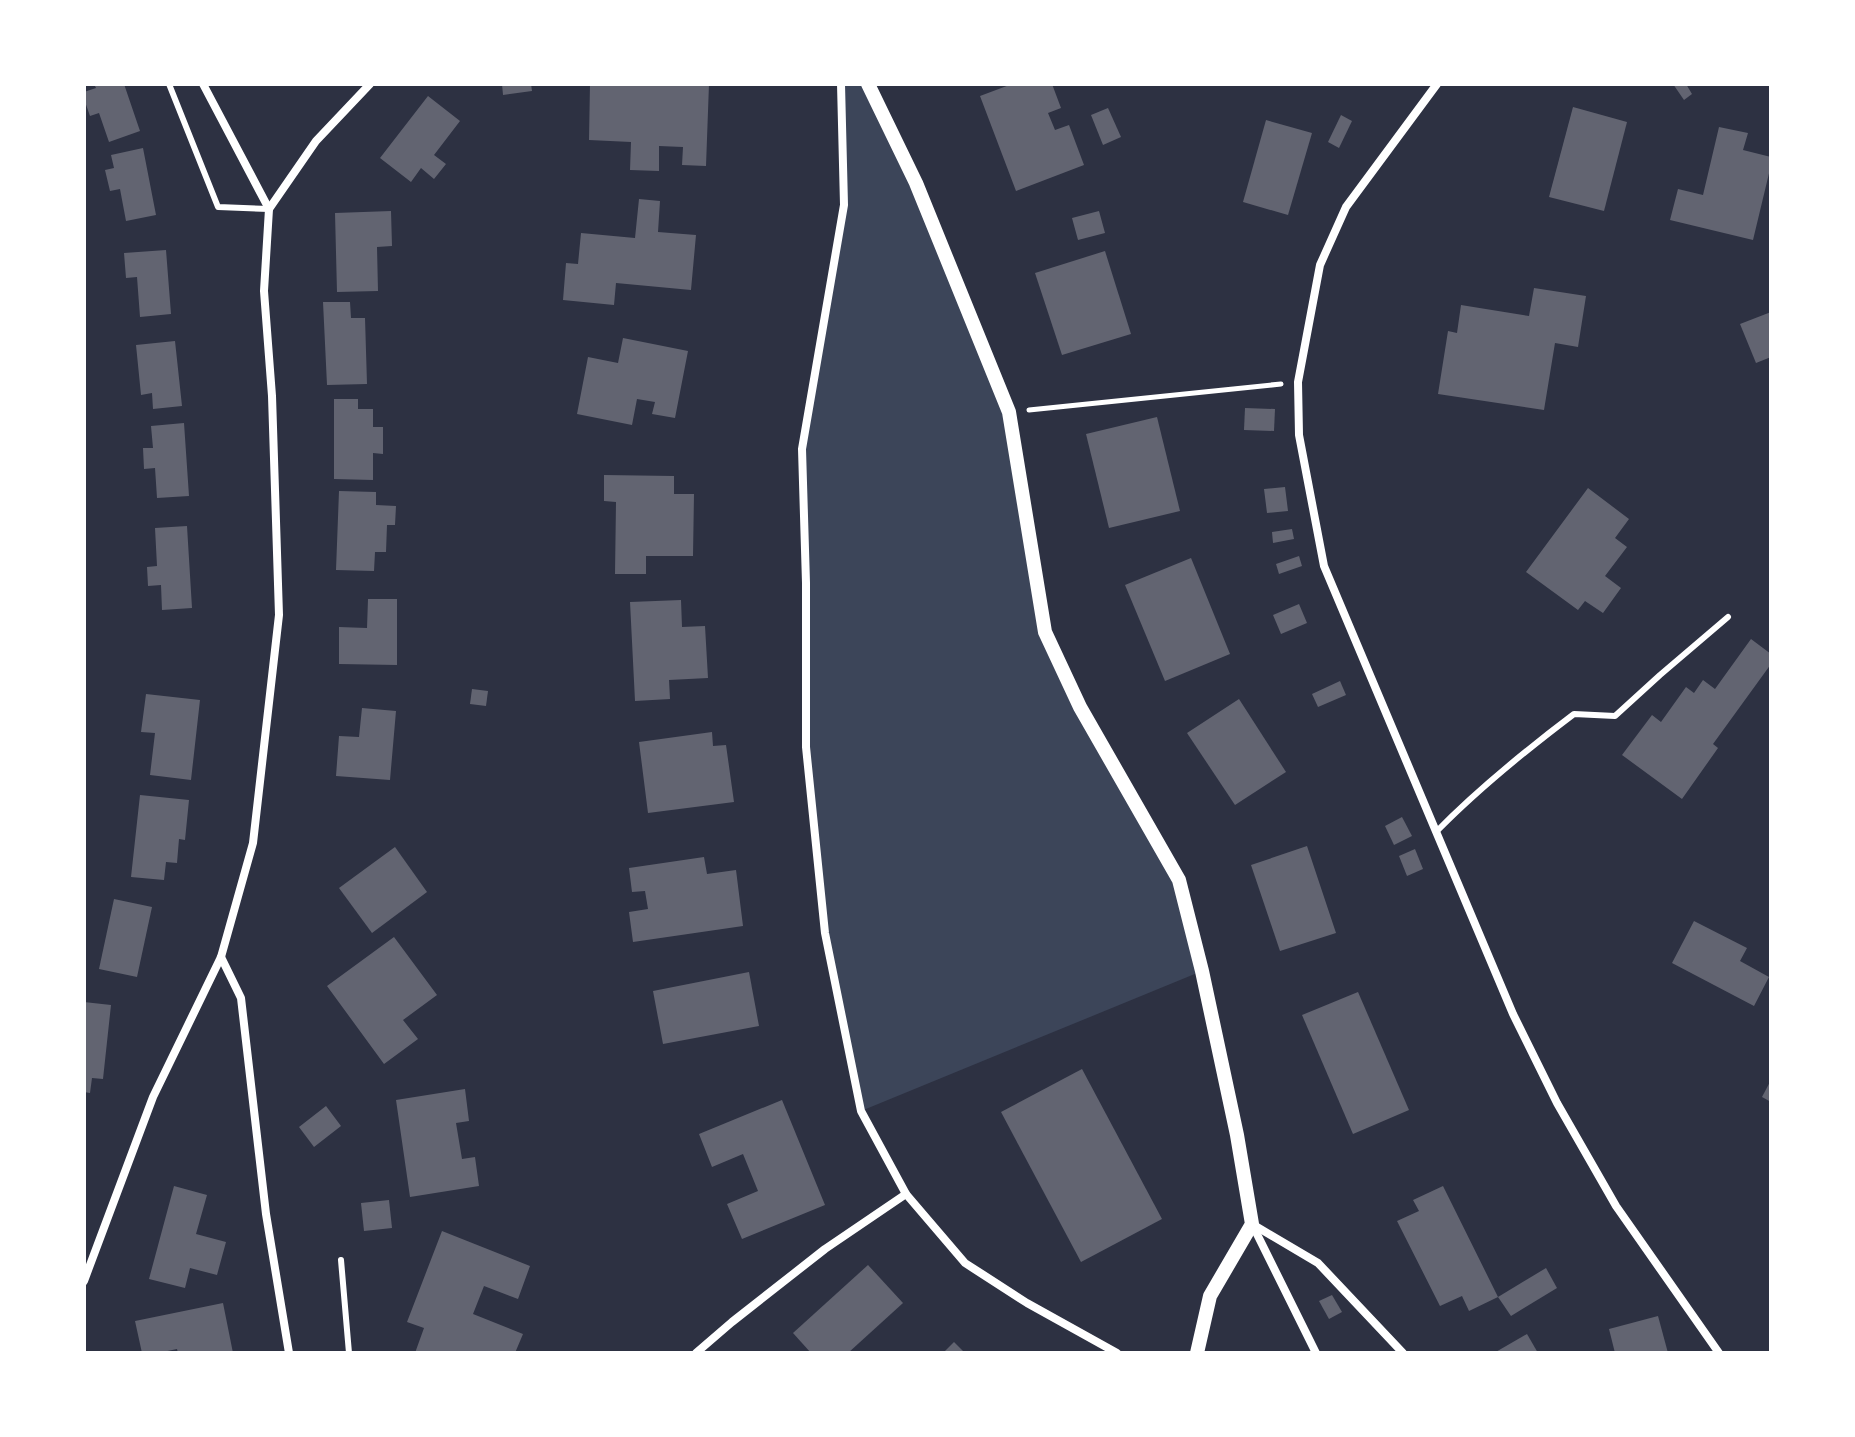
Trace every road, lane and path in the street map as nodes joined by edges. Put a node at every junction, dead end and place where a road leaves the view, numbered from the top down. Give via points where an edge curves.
1 (169, 84) edge
2 (203, 84) edge
3 (370, 84) edge
4 (841, 84) edge
5 (868, 84) edge
6 (1437, 84) edge
7 (269, 209) junction
8 (1298, 382) junction
9 (1009, 412) junction
10 (1728, 617) dead end
11 (1436, 832) junction
12 (221, 957) junction
13 (906, 1194) junction
14 (1252, 1224) junction
15 (341, 1260) dead end
16 (84, 1281) edge
17 (289, 1353) edge
18 (349, 1353) edge
19 (696, 1353) edge
20 (1117, 1353) edge
21 (1197, 1353) edge
22 (1316, 1353) edge
23 (1403, 1353) edge
24 (1719, 1353) edge

1 - 7 lane via 218,207
2 - 7 street
3 - 7 street via 316,141
4 - 13 street via 844,205 802,449 806,747 825,933 861,1111
5 - 9 street via 916,183
6 - 8 street via 1346,207 1320,265
7 - 12 street via 264,291 279,615 253,843
8 - 9 path
8 - 11 street via 1299,435 1324,566
9 - 14 street via 1045,632 1080,707 1179,880
10 - 11 lane via 1615,716 1574,714 1514,759
11 - 24 street via 1557,1103 1616,1206
12 - 16 street via 153,1097
12 - 17 street via 241,998 266,1214
13 - 19 street via 825,1249
13 - 20 street via 965,1263
14 - 21 street via 1210,1296
14 - 22 street
14 - 23 street via 1318,1263
15 - 18 lane

